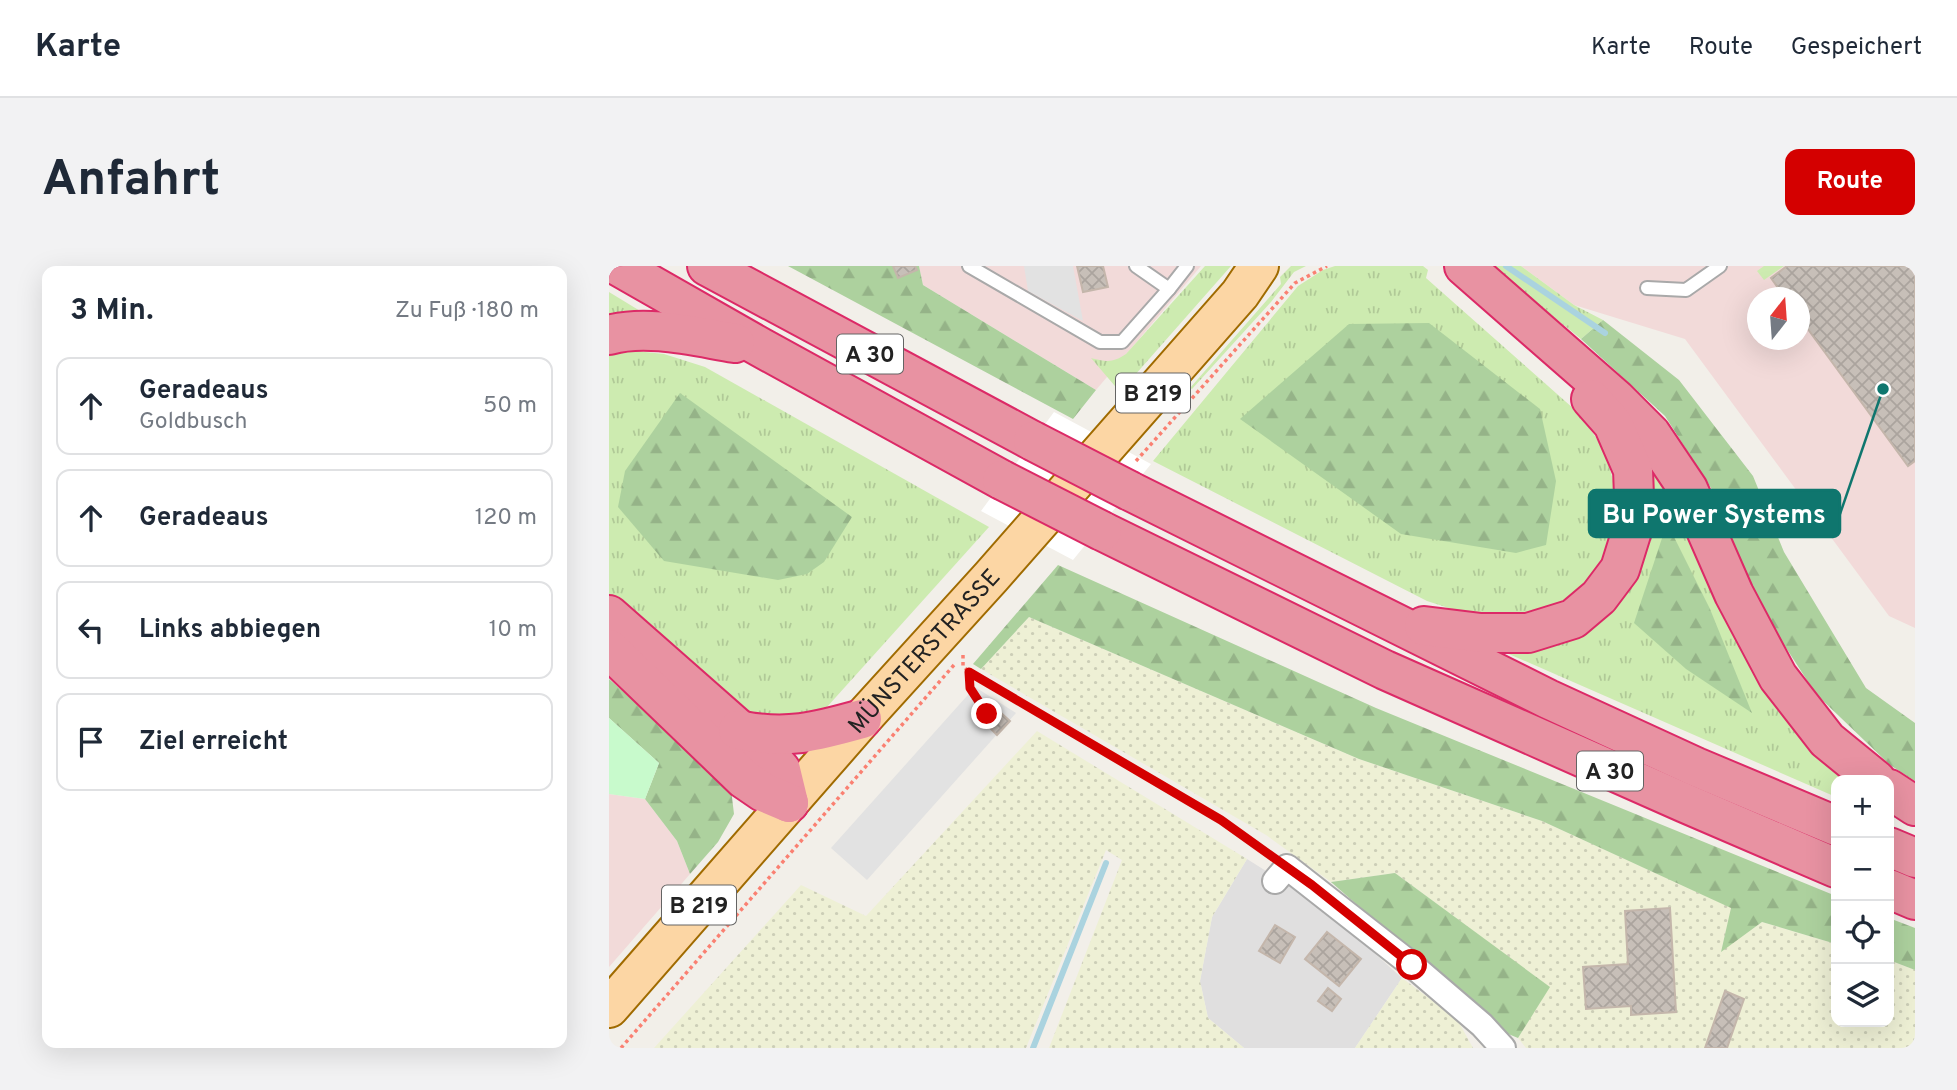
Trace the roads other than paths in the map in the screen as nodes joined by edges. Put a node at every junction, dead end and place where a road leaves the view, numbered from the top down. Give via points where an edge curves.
1 (618, 266) edge
2 (707, 266) edge
3 (969, 266) edge
4 (1136, 266) edge
5 (1187, 266) edge
6 (1277, 266) edge
7 (1436, 266) edge
8 (1464, 266) edge
9 (1720, 266) edge
10 (988, 271) edge
11 (1250, 280) edge
12 (1647, 288) dead end
13 (1169, 289) junction
14 (609, 335) edge
15 (759, 347) junction
16 (609, 615) edge
17 (1395, 622) junction
18 (609, 649) edge
19 (862, 719) junction
20 (738, 730) junction
21 (1870, 775) edge
22 (1894, 792) edge
23 (789, 803) junction
24 (1915, 806) edge
25 (1831, 824) edge
26 (1894, 849) edge
27 (1915, 858) edge
28 (1831, 866) edge
29 (1281, 874) road end
30 (1894, 891) edge
31 (1915, 900) edge
32 (609, 1008) edge
33 (1503, 1048) edge

1 - 15 highway, A 30
2 - 17 highway, A 30, bridge via 1033,441 1129,480
3 - 10 lane
4 - 13 lane
5 - 13 lane
6 - 11 main road, MÜNSTERSTRASSE / B 219
7 - 17 highway via 1580,386 1613,424 1633,470 1635,521 1621,569 1599,597 1573,619 1528,633 1481,633
8 - 21 highway via 1651,434 1688,489 1734,594 1778,677 1827,740
9 - 12 lane via 1686,290
10 - 13 lane via 1100,342 1122,342
11 - 19 main road, MÜNSTERSTRASSE / B 219
14 - 15 highway via 667,332
15 - 28 highway, A 30, bridge via 1002,480 1385,670
16 - 20 highway
17 - 25 highway, A 30 via 1548,699
18 - 23 highway via 744,779
19 - 20 highway via 801,734
19 - 23 main road, MÜNSTERSTRASSE / B 219
20 - 23 highway via 781,770
22 - 24 highway
23 - 32 main road, MÜNSTERSTRASSE / B 219
26 - 27 highway
29 - 33 street via 1412,965
30 - 31 highway

